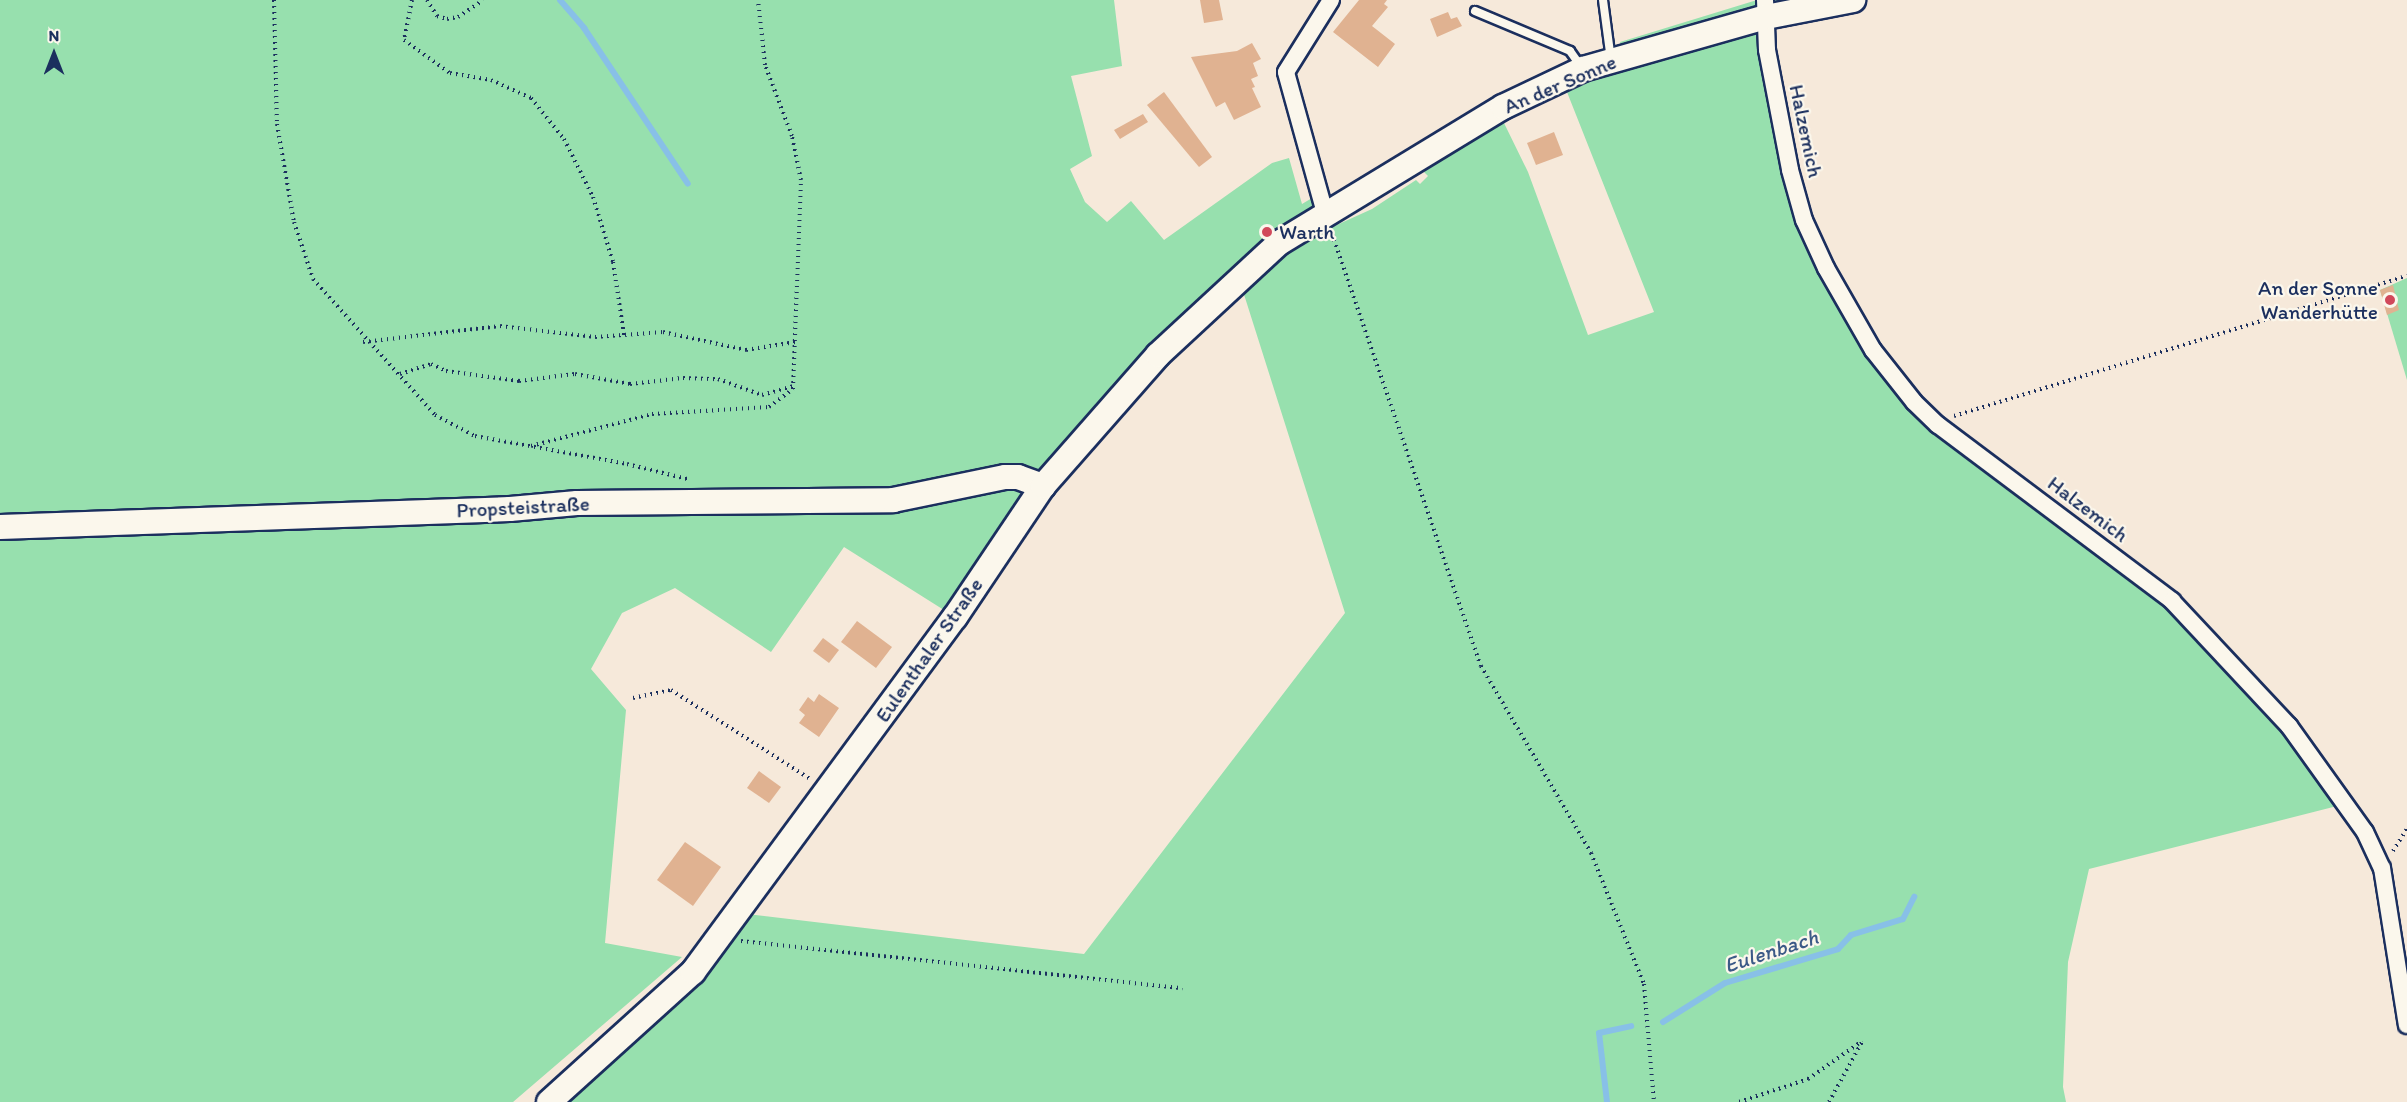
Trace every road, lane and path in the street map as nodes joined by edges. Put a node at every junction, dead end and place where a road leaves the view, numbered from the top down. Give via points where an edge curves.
1 (274, 0) edge
2 (412, 0) edge
3 (427, 0) edge
4 (483, 0) edge
5 (758, 0) edge
6 (1331, 0) edge
7 (1603, 0) edge
8 (1853, 0) edge
9 (1765, 9) edge
10 (1475, 11) dead end
11 (1611, 60) junction
12 (1583, 69) junction
13 (1325, 213) junction
14 (2407, 276) edge
15 (624, 335) junction
16 (363, 342) dead end
17 (795, 342) junction
18 (400, 374) junction
19 (794, 386) junction
20 (1938, 425) junction
21 (530, 446) junction
22 (693, 481) dead end
23 (1043, 486) junction
24 (0, 526) edge
25 (633, 698) dead end
26 (828, 790) junction
27 (719, 939) junction
28 (1184, 988) dead end
29 (2407, 1025) edge
30 (549, 1102) edge
31 (1654, 1102) edge
32 (1739, 1102) edge
33 (1829, 1102) edge

1 - 18 path via 277,124 294,222 313,279
2 - 15 path via 404,40 450,73 491,80 531,98 564,139 593,197 610,251
3 - 4 path via 437,16 447,19 458,17
5 - 17 path via 765,65 792,136 801,180
6 - 13 street via 1286,72
7 - 11 lane
8 - 9 street, An der Sonne
9 - 11 street, An der Sonne
9 - 20 street, Halzemich via 1767,50 1790,170 1804,220 1826,268 1873,350 1914,402
10 - 12 lane via 1570,51
11 - 12 street, An der Sonne
12 - 13 street, An der Sonne via 1503,107
13 - 23 street, Eulenthaler Straße via 1279,243 1222,293 1158,355
13 - 31 path via 1481,666 1591,853 1644,984
14 - 20 path via 1965,410
15 - 16 path via 596,337 500,326
15 - 17 path via 663,332 746,350
17 - 19 path
18 - 19 path via 431,364 446,371 519,381 575,374 630,384 695,378 718,380 762,395
18 - 21 path via 435,415 475,436
19 - 21 path via 769,407 652,414
20 - 29 street, Halzemich via 2172,601 2289,726 2365,832 2382,868
21 - 22 path
23 - 24 street, Propsteistraße via 1005,477 893,500 577,502 510,509
23 - 26 street, Eulenthaler Straße via 955,616
25 - 26 path via 670,690
26 - 27 street, Eulenthaler Straße
27 - 28 path
27 - 30 street, Eulenthaler Straße via 693,972
32 - 33 path via 1808,1078 1862,1041

